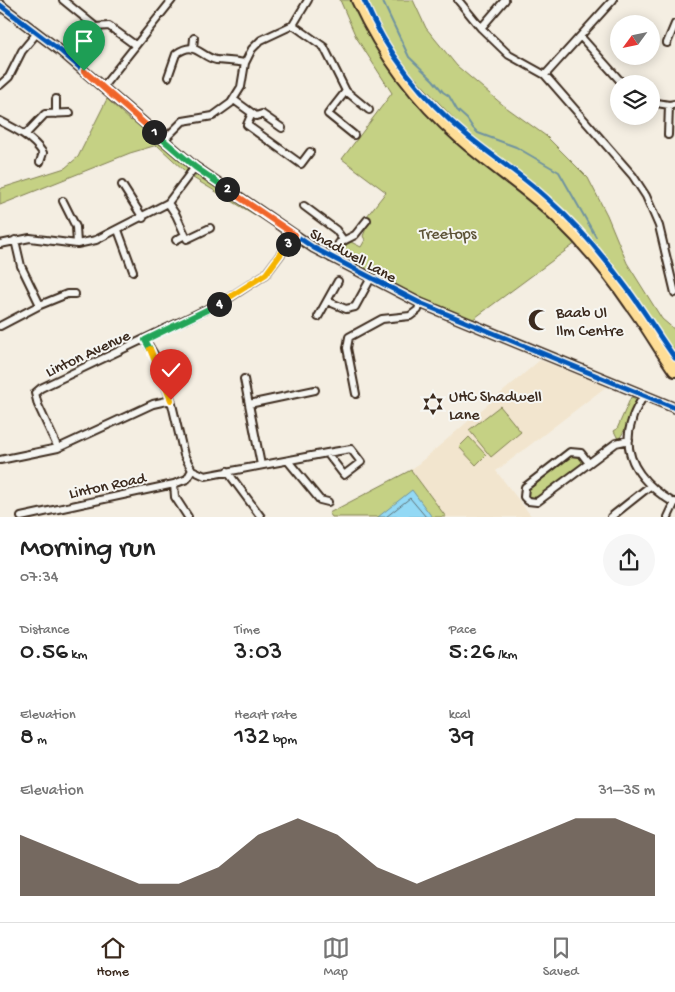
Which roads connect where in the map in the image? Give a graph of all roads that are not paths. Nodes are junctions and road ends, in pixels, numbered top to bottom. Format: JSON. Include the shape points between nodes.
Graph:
{"nodes":[{"id":1,"x":63,"y":0,"type":"edge"},
{"id":2,"x":172,"y":0,"type":"edge"},
{"id":3,"x":308,"y":0,"type":"edge"},
{"id":4,"x":358,"y":0,"type":"edge"},
{"id":5,"x":458,"y":0,"type":"edge"},
{"id":6,"x":505,"y":0,"type":"edge"},
{"id":7,"x":613,"y":0,"type":"edge"},
{"id":8,"x":0,"y":6,"type":"edge"},
{"id":9,"x":675,"y":24,"type":"edge"},
{"id":10,"x":293,"y":25,"type":"junction"},
{"id":11,"x":96,"y":27,"type":"junction"},
{"id":12,"x":481,"y":28,"type":"junction"},
{"id":13,"x":37,"y":33,"type":"junction"},
{"id":14,"x":582,"y":37,"type":"junction"},
{"id":15,"x":194,"y":38,"type":"dead end"},
{"id":16,"x":667,"y":43,"type":"dead end"},
{"id":17,"x":80,"y":46,"type":"dead end"},
{"id":18,"x":135,"y":46,"type":"junction"},
{"id":19,"x":193,"y":48,"type":"junction"},
{"id":20,"x":245,"y":63,"type":"junction"},
{"id":21,"x":545,"y":75,"type":"junction"},
{"id":22,"x":615,"y":75,"type":"edge"},
{"id":23,"x":168,"y":76,"type":"dead end"},
{"id":24,"x":0,"y":84,"type":"edge"},
{"id":25,"x":102,"y":88,"type":"junction"},
{"id":26,"x":346,"y":91,"type":"junction"},
{"id":27,"x":56,"y":99,"type":"dead end"},
{"id":28,"x":234,"y":100,"type":"junction"},
{"id":29,"x":672,"y":104,"type":"edge"},
{"id":30,"x":369,"y":110,"type":"dead end"},
{"id":31,"x":70,"y":113,"type":"dead end"},
{"id":32,"x":252,"y":113,"type":"junction"},
{"id":33,"x":56,"y":114,"type":"junction"},
{"id":34,"x":0,"y":121,"type":"edge"},
{"id":35,"x":282,"y":128,"type":"dead end"},
{"id":36,"x":25,"y":135,"type":"junction"},
{"id":37,"x":354,"y":135,"type":"dead end"},
{"id":38,"x":668,"y":135,"type":"dead end"},
{"id":39,"x":163,"y":141,"type":"junction"},
{"id":40,"x":310,"y":152,"type":"dead end"},
{"id":41,"x":40,"y":162,"type":"dead end"},
{"id":42,"x":195,"y":167,"type":"junction"},
{"id":43,"x":122,"y":185,"type":"dead end"},
{"id":44,"x":63,"y":201,"type":"dead end"},
{"id":45,"x":168,"y":203,"type":"junction"},
{"id":46,"x":304,"y":206,"type":"dead end"},
{"id":47,"x":143,"y":218,"type":"junction"},
{"id":48,"x":367,"y":220,"type":"dead end"},
{"id":49,"x":210,"y":228,"type":"dead end"},
{"id":50,"x":118,"y":230,"type":"junction"},
{"id":51,"x":295,"y":235,"type":"junction"},
{"id":52,"x":16,"y":240,"type":"junction"},
{"id":53,"x":176,"y":240,"type":"dead end"},
{"id":54,"x":187,"y":240,"type":"junction"},
{"id":55,"x":344,"y":240,"type":"junction"},
{"id":56,"x":0,"y":244,"type":"edge"},
{"id":57,"x":77,"y":244,"type":"junction"},
{"id":58,"x":331,"y":258,"type":"junction"},
{"id":59,"x":133,"y":271,"type":"dead end"},
{"id":60,"x":371,"y":278,"type":"junction"},
{"id":61,"x":338,"y":281,"type":"dead end"},
{"id":62,"x":75,"y":294,"type":"dead end"},
{"id":63,"x":675,"y":294,"type":"edge"},
{"id":64,"x":327,"y":301,"type":"junction"},
{"id":65,"x":420,"y":303,"type":"junction"},
{"id":66,"x":40,"y":305,"type":"junction"},
{"id":67,"x":318,"y":316,"type":"dead end"},
{"id":68,"x":0,"y":326,"type":"edge"},
{"id":69,"x":145,"y":340,"type":"junction"},
{"id":70,"x":675,"y":370,"type":"edge"},
{"id":71,"x":244,"y":379,"type":"dead end"},
{"id":72,"x":315,"y":390,"type":"dead end"},
{"id":73,"x":356,"y":394,"type":"dead end"},
{"id":74,"x":644,"y":395,"type":"junction"},
{"id":75,"x":171,"y":400,"type":"junction"},
{"id":76,"x":250,"y":404,"type":"junction"},
{"id":77,"x":672,"y":404,"type":"edge"},
{"id":78,"x":629,"y":440,"type":"junction"},
{"id":79,"x":58,"y":448,"type":"junction"},
{"id":80,"x":327,"y":453,"type":"junction"},
{"id":81,"x":0,"y":460,"type":"edge"},
{"id":82,"x":288,"y":461,"type":"junction"},
{"id":83,"x":588,"y":462,"type":"junction"},
{"id":84,"x":261,"y":465,"type":"junction"},
{"id":85,"x":192,"y":470,"type":"junction"},
{"id":86,"x":227,"y":471,"type":"junction"},
{"id":87,"x":174,"y":484,"type":"junction"},
{"id":88,"x":650,"y":486,"type":"junction"},
{"id":89,"x":328,"y":502,"type":"dead end"},
{"id":90,"x":675,"y":502,"type":"edge"},
{"id":91,"x":21,"y":517,"type":"edge"},
{"id":92,"x":188,"y":517,"type":"edge"},
{"id":93,"x":262,"y":517,"type":"edge"},
{"id":94,"x":611,"y":517,"type":"edge"},
{"id":95,"x":668,"y":517,"type":"edge"}],
"edges":[{"from":1,"to":11,"type":"street"},
{"from":2,"to":18,"type":"street"},
{"from":3,"to":10,"type":"street"},
{"from":4,"to":70,"type":"highway","via":[[388,58],[417,95],[457,135],[530,192],[575,234],[631,303]]},
{"from":5,"to":12,"type":"street"},
{"from":6,"to":12,"type":"street"},
{"from":7,"to":14,"type":"street"},
{"from":8,"to":13,"type":"street","name":"Shadwell Lane"},
{"from":9,"to":16,"type":"street"},
{"from":10,"to":20,"type":"street","via":[[260,40]]},
{"from":10,"to":26,"type":"street","via":[[324,47]]},
{"from":11,"to":17,"type":"street"},
{"from":11,"to":18,"type":"street","via":[[109,26]]},
{"from":12,"to":21,"type":"street","via":[[509,54]]},
{"from":13,"to":24,"type":"street","via":[[22,51],[9,77]]},
{"from":13,"to":25,"type":"street","name":"Shadwell Lane"},
{"from":14,"to":21,"type":"street"},
{"from":14,"to":22,"type":"street"},
{"from":15,"to":19,"type":"street"},
{"from":18,"to":25,"type":"street"},
{"from":19,"to":20,"type":"street","via":[[213,59]]},
{"from":19,"to":23,"type":"street","via":[[176,54]]},
{"from":20,"to":28,"type":"street","via":[[241,88]]},
{"from":21,"to":63,"type":"street","via":[[633,176],[646,196],[659,226]]},
{"from":25,"to":39,"type":"street","name":"Shadwell Lane"},
{"from":26,"to":30,"type":"street"},
{"from":26,"to":37,"type":"street","via":[[328,114]]},
{"from":27,"to":33,"type":"street"},
{"from":28,"to":32,"type":"street"},
{"from":28,"to":39,"type":"street","via":[[218,114],[183,121]]},
{"from":29,"to":38,"type":"street"},
{"from":31,"to":33,"type":"street"},
{"from":32,"to":35,"type":"street","via":[[256,116],[262,114]]},
{"from":32,"to":40,"type":"street","via":[[247,124],[301,164]]},
{"from":33,"to":36,"type":"street","via":[[46,114]]},
{"from":34,"to":36,"type":"street"},
{"from":36,"to":41,"type":"street","via":[[43,153]]},
{"from":39,"to":42,"type":"street","name":"Shadwell Lane"},
{"from":42,"to":45,"type":"street"},
{"from":42,"to":51,"type":"street","name":"Shadwell Lane"},
{"from":43,"to":47,"type":"street"},
{"from":44,"to":57,"type":"street","via":[[76,227]]},
{"from":45,"to":47,"type":"street"},
{"from":45,"to":54,"type":"street"},
{"from":46,"to":55,"type":"street"},
{"from":47,"to":50,"type":"street"},
{"from":48,"to":55,"type":"street","via":[[355,235]]},
{"from":49,"to":54,"type":"street"},
{"from":50,"to":57,"type":"street"},
{"from":50,"to":59,"type":"street"},
{"from":51,"to":58,"type":"street","name":"Shadwell Lane"},
{"from":51,"to":69,"type":"street","name":"Linton Avenue","via":[[266,274],[226,300]]},
{"from":52,"to":56,"type":"street"},
{"from":52,"to":57,"type":"street","via":[[30,238]]},
{"from":52,"to":66,"type":"street","via":[[20,266]]},
{"from":53,"to":54,"type":"street"},
{"from":55,"to":58,"type":"street"},
{"from":58,"to":60,"type":"street","name":"Shadwell Lane"},
{"from":60,"to":64,"type":"street","via":[[355,307],[346,309]]},
{"from":60,"to":65,"type":"street","name":"Shadwell Lane"},
{"from":61,"to":64,"type":"street"},
{"from":62,"to":66,"type":"street"},
{"from":64,"to":67,"type":"street"},
{"from":65,"to":73,"type":"street","via":[[418,310],[410,316],[382,319],[349,337],[347,348]]},
{"from":65,"to":74,"type":"street","name":"Shadwell Lane"},
{"from":66,"to":68,"type":"street"},
{"from":69,"to":75,"type":"street","via":[[155,356]]},
{"from":69,"to":79,"type":"street","name":"Linton Avenue","via":[[35,393]]},
{"from":71,"to":76,"type":"street"},
{"from":72,"to":76,"type":"street"},
{"from":74,"to":77,"type":"street","name":"Shadwell Lane"},
{"from":74,"to":78,"type":"street","via":[[632,419]]},
{"from":75,"to":79,"type":"street","via":[[153,404]]},
{"from":75,"to":85,"type":"street","via":[[184,455]]},
{"from":76,"to":84,"type":"street"},
{"from":78,"to":83,"type":"street","via":[[616,443]]},
{"from":78,"to":88,"type":"street","via":[[633,461]]},
{"from":79,"to":81,"type":"street"},
{"from":80,"to":80,"type":"street","via":[[344,475],[361,462],[351,449]]},
{"from":80,"to":82,"type":"street"},
{"from":82,"to":84,"type":"street"},
{"from":82,"to":89,"type":"street","via":[[320,500]]},
{"from":83,"to":83,"type":"street","via":[[537,502],[531,503],[524,496],[525,487],[570,452],[581,453]]},
{"from":84,"to":86,"type":"street"},
{"from":85,"to":86,"type":"street","via":[[205,476]]},
{"from":85,"to":87,"type":"street","name":"Linton Road","via":[[187,479]]},
{"from":86,"to":93,"type":"street"},
{"from":87,"to":91,"type":"street","name":"Linton Road"},
{"from":87,"to":92,"type":"street","via":[[175,497]]},
{"from":88,"to":90,"type":"street"},
{"from":88,"to":94,"type":"street"},
{"from":90,"to":95,"type":"street"}]}
